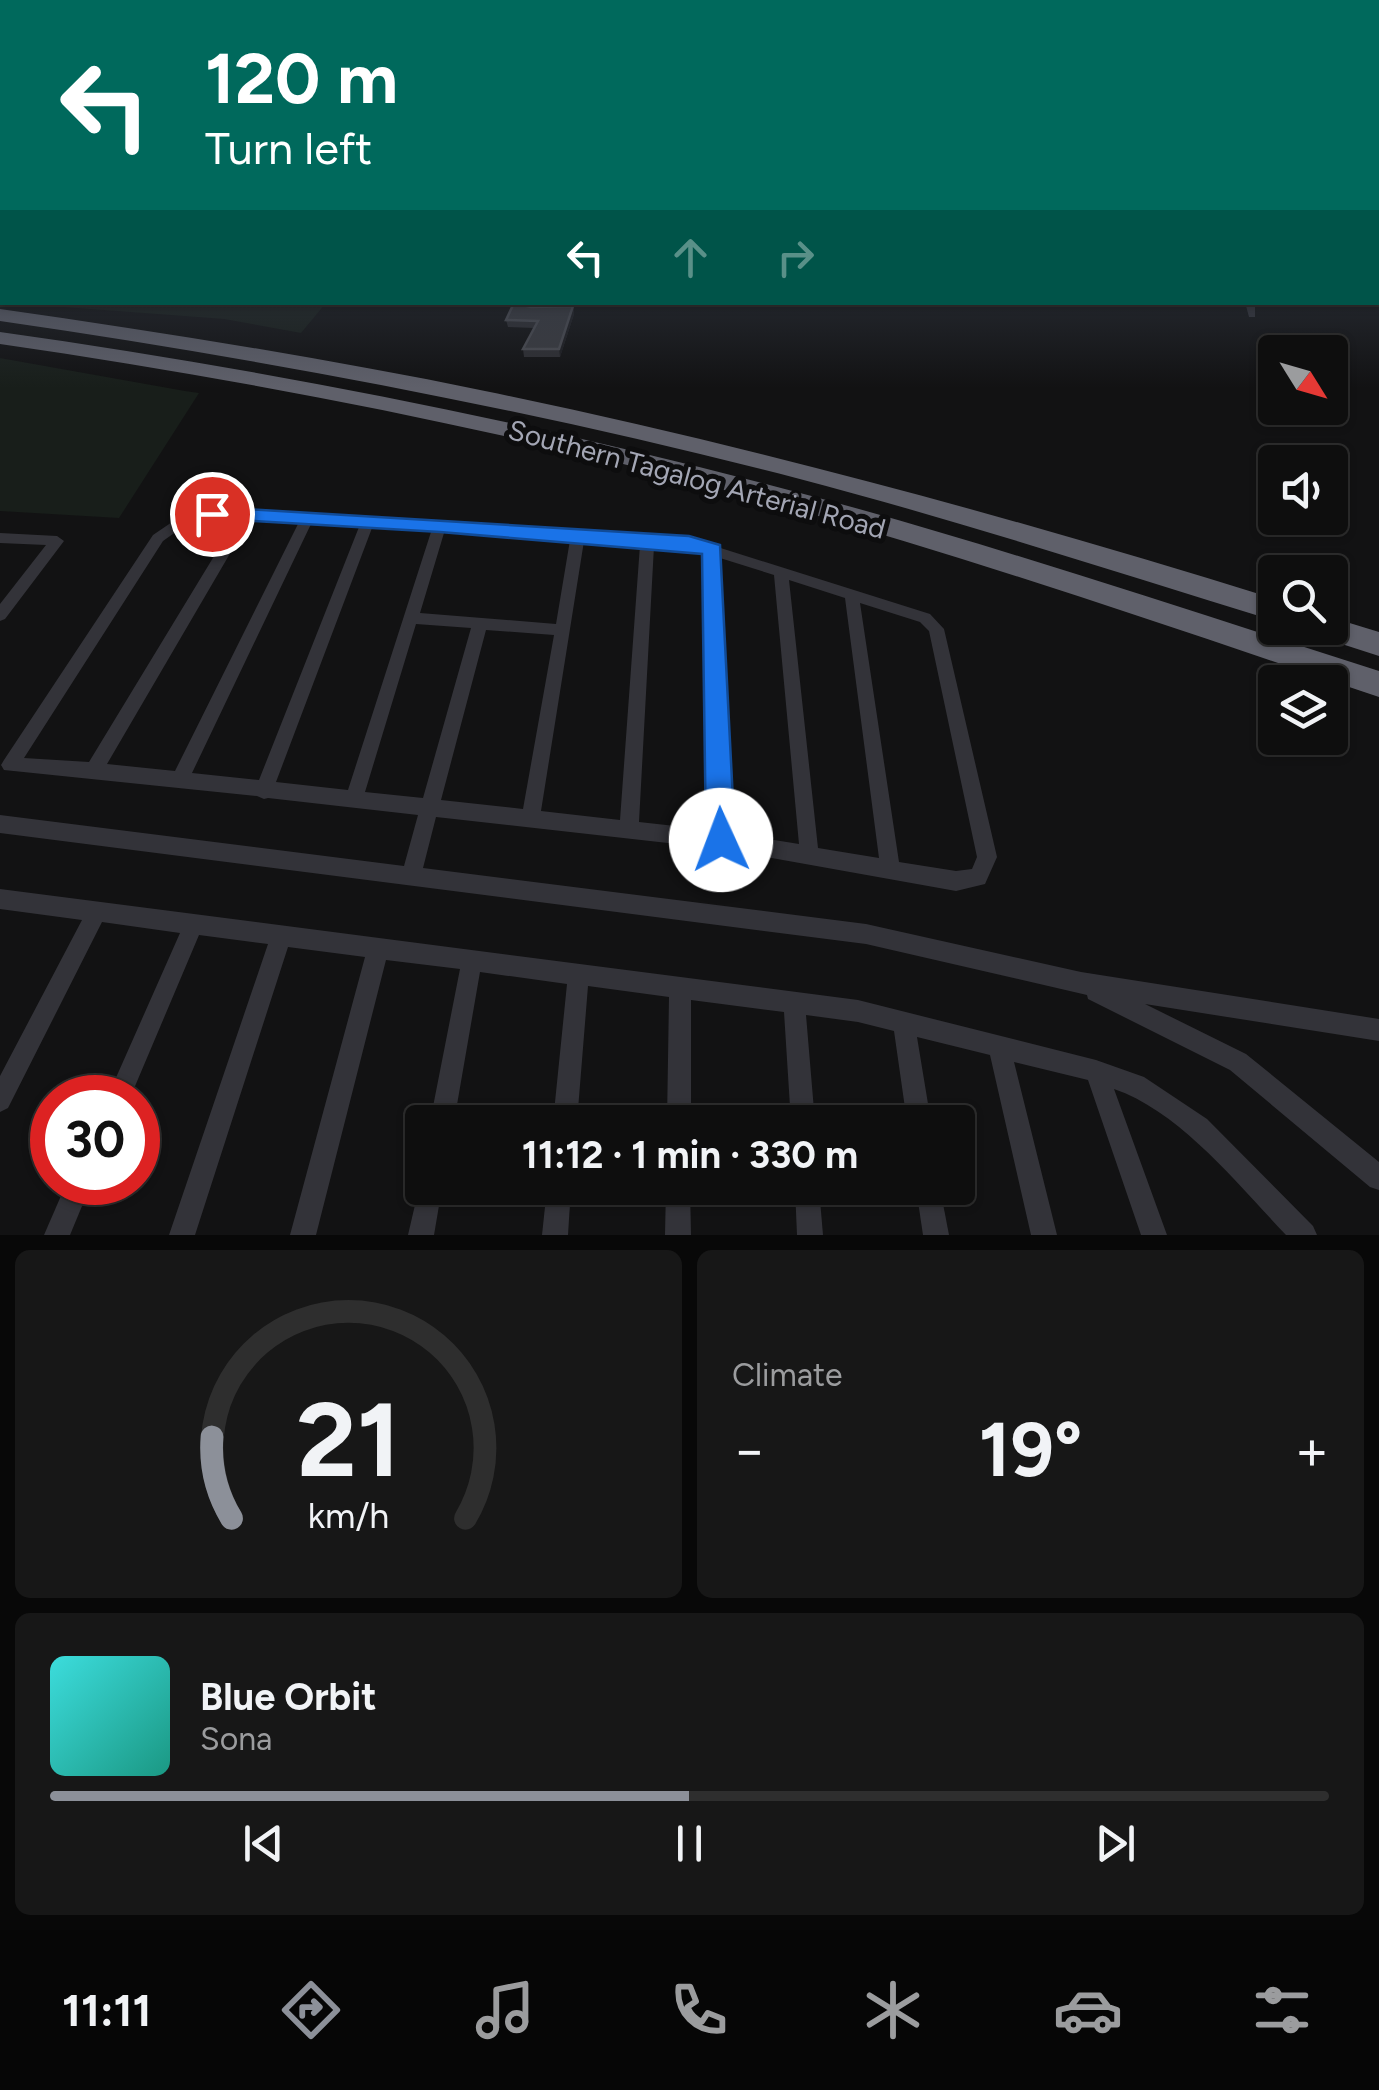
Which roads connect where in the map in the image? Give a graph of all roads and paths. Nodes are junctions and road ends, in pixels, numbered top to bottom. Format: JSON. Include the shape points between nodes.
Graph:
{"nodes":[{"id":1,"x":1250,"y":305,"type":"edge"},
{"id":2,"x":0,"y":315,"type":"edge"},
{"id":3,"x":1252,"y":315,"type":"dead end"},
{"id":4,"x":0,"y":338,"type":"edge"},
{"id":5,"x":246,"y":514,"type":"junction"},
{"id":6,"x":308,"y":517,"type":"junction"},
{"id":7,"x":368,"y":521,"type":"junction"},
{"id":8,"x":440,"y":525,"type":"junction"},
{"id":9,"x":578,"y":536,"type":"junction"},
{"id":10,"x":0,"y":538,"type":"edge"},
{"id":11,"x":647,"y":541,"type":"junction"},
{"id":12,"x":713,"y":550,"type":"junction"},
{"id":13,"x":781,"y":572,"type":"junction"},
{"id":14,"x":0,"y":591,"type":"edge"},
{"id":15,"x":18,"y":592,"type":"junction"},
{"id":16,"x":852,"y":595,"type":"junction"},
{"id":17,"x":1258,"y":605,"type":"edge"},
{"id":18,"x":0,"y":615,"type":"edge"},
{"id":19,"x":411,"y":618,"type":"junction"},
{"id":20,"x":480,"y":624,"type":"junction"},
{"id":21,"x":562,"y":630,"type":"junction"},
{"id":22,"x":1348,"y":634,"type":"edge"},
{"id":23,"x":1379,"y":644,"type":"edge"},
{"id":24,"x":1379,"y":684,"type":"edge"},
{"id":25,"x":94,"y":770,"type":"junction"},
{"id":26,"x":5,"y":771,"type":"edge"},
{"id":27,"x":180,"y":780,"type":"junction"},
{"id":28,"x":264,"y":792,"type":"junction"},
{"id":29,"x":354,"y":798,"type":"junction"},
{"id":30,"x":430,"y":809,"type":"junction"},
{"id":31,"x":531,"y":820,"type":"junction"},
{"id":32,"x":0,"y":824,"type":"edge"},
{"id":33,"x":629,"y":830,"type":"junction"},
{"id":34,"x":721,"y":840,"type":"junction"},
{"id":35,"x":810,"y":853,"type":"junction"},
{"id":36,"x":890,"y":867,"type":"junction"},
{"id":37,"x":410,"y":875,"type":"junction"},
{"id":38,"x":0,"y":898,"type":"edge"},
{"id":39,"x":97,"y":912,"type":"junction"},
{"id":40,"x":194,"y":924,"type":"junction"},
{"id":41,"x":281,"y":936,"type":"junction"},
{"id":42,"x":378,"y":949,"type":"junction"},
{"id":43,"x":472,"y":960,"type":"junction"},
{"id":44,"x":578,"y":974,"type":"junction"},
{"id":45,"x":1081,"y":983,"type":"junction"},
{"id":46,"x":680,"y":988,"type":"junction"},
{"id":47,"x":794,"y":1003,"type":"junction"},
{"id":48,"x":904,"y":1022,"type":"junction"},
{"id":49,"x":1379,"y":1030,"type":"edge"},
{"id":50,"x":999,"y":1046,"type":"junction"},
{"id":51,"x":1096,"y":1071,"type":"junction"},
{"id":52,"x":128,"y":1075,"type":"edge"},
{"id":53,"x":0,"y":1100,"type":"edge"},
{"id":54,"x":445,"y":1105,"type":"edge"},
{"id":55,"x":566,"y":1105,"type":"edge"},
{"id":56,"x":679,"y":1105,"type":"edge"},
{"id":57,"x":801,"y":1105,"type":"edge"},
{"id":58,"x":916,"y":1105,"type":"edge"},
{"id":59,"x":1379,"y":1178,"type":"edge"},
{"id":60,"x":70,"y":1205,"type":"edge"},
{"id":61,"x":427,"y":1205,"type":"edge"},
{"id":62,"x":558,"y":1205,"type":"edge"},
{"id":63,"x":678,"y":1205,"type":"edge"},
{"id":64,"x":808,"y":1205,"type":"edge"},
{"id":65,"x":931,"y":1205,"type":"edge"},
{"id":66,"x":56,"y":1235,"type":"edge"},
{"id":67,"x":182,"y":1235,"type":"edge"},
{"id":68,"x":303,"y":1235,"type":"edge"},
{"id":69,"x":421,"y":1235,"type":"edge"},
{"id":70,"x":555,"y":1235,"type":"edge"},
{"id":71,"x":678,"y":1235,"type":"edge"},
{"id":72,"x":810,"y":1235,"type":"edge"},
{"id":73,"x":936,"y":1235,"type":"edge"},
{"id":74,"x":1044,"y":1235,"type":"edge"},
{"id":75,"x":1154,"y":1235,"type":"edge"},
{"id":76,"x":1304,"y":1235,"type":"edge"}],
"edges":[{"from":1,"to":3,"type":"street"},
{"from":2,"to":17,"type":"highway","name":"Southern Tagalog Arterial Road","via":[[310,362],[599,420],[985,522]]},
{"from":4,"to":24,"type":"highway","name":"Southern Tagalog Arterial Road","via":[[190,366],[574,444],[783,497]]},
{"from":5,"to":6,"type":"street"},
{"from":5,"to":25,"type":"street"},
{"from":5,"to":26,"type":"street","via":[[188,518],[158,538]]},
{"from":6,"to":7,"type":"street"},
{"from":6,"to":27,"type":"street"},
{"from":7,"to":8,"type":"street"},
{"from":7,"to":28,"type":"street"},
{"from":8,"to":9,"type":"street"},
{"from":8,"to":19,"type":"street"},
{"from":9,"to":11,"type":"street"},
{"from":9,"to":21,"type":"street"},
{"from":10,"to":15,"type":"street","via":[[57,542]]},
{"from":11,"to":12,"type":"street"},
{"from":11,"to":33,"type":"street"},
{"from":12,"to":13,"type":"street"},
{"from":12,"to":34,"type":"street"},
{"from":13,"to":16,"type":"street"},
{"from":13,"to":35,"type":"street"},
{"from":14,"to":15,"type":"street"},
{"from":15,"to":18,"type":"street"},
{"from":16,"to":36,"type":"street"},
{"from":16,"to":36,"type":"street","via":[[916,614],[936,629],[987,857],[970,881]]},
{"from":19,"to":20,"type":"street"},
{"from":19,"to":29,"type":"street"},
{"from":20,"to":21,"type":"street"},
{"from":20,"to":30,"type":"street"},
{"from":21,"to":31,"type":"street"},
{"from":22,"to":23,"type":"highway"},
{"from":25,"to":26,"type":"street"},
{"from":25,"to":27,"type":"street"},
{"from":27,"to":28,"type":"street"},
{"from":28,"to":29,"type":"street"},
{"from":29,"to":30,"type":"street"},
{"from":30,"to":31,"type":"street"},
{"from":30,"to":37,"type":"street"},
{"from":31,"to":33,"type":"street"},
{"from":32,"to":37,"type":"street"},
{"from":33,"to":34,"type":"street"},
{"from":34,"to":35,"type":"street"},
{"from":35,"to":36,"type":"street"},
{"from":37,"to":45,"type":"street","via":[[866,934]]},
{"from":38,"to":39,"type":"street"},
{"from":39,"to":40,"type":"street"},
{"from":39,"to":53,"type":"street"},
{"from":40,"to":41,"type":"street"},
{"from":40,"to":52,"type":"street"},
{"from":41,"to":42,"type":"street"},
{"from":41,"to":67,"type":"street"},
{"from":42,"to":43,"type":"street"},
{"from":42,"to":68,"type":"street"},
{"from":43,"to":44,"type":"street"},
{"from":43,"to":54,"type":"street"},
{"from":44,"to":46,"type":"street"},
{"from":44,"to":55,"type":"street"},
{"from":45,"to":49,"type":"street"},
{"from":45,"to":59,"type":"street","via":[[1238,1062]]},
{"from":46,"to":47,"type":"street"},
{"from":46,"to":56,"type":"street"},
{"from":47,"to":48,"type":"street"},
{"from":47,"to":57,"type":"street"},
{"from":48,"to":50,"type":"street"},
{"from":48,"to":58,"type":"street"},
{"from":50,"to":51,"type":"street"},
{"from":50,"to":74,"type":"street"},
{"from":51,"to":75,"type":"street"},
{"from":51,"to":76,"type":"street","via":[[1136,1085],[1199,1126]]},
{"from":60,"to":66,"type":"street"},
{"from":61,"to":69,"type":"street"},
{"from":62,"to":70,"type":"street"},
{"from":63,"to":71,"type":"street"},
{"from":64,"to":72,"type":"street"},
{"from":65,"to":73,"type":"street"}]}
